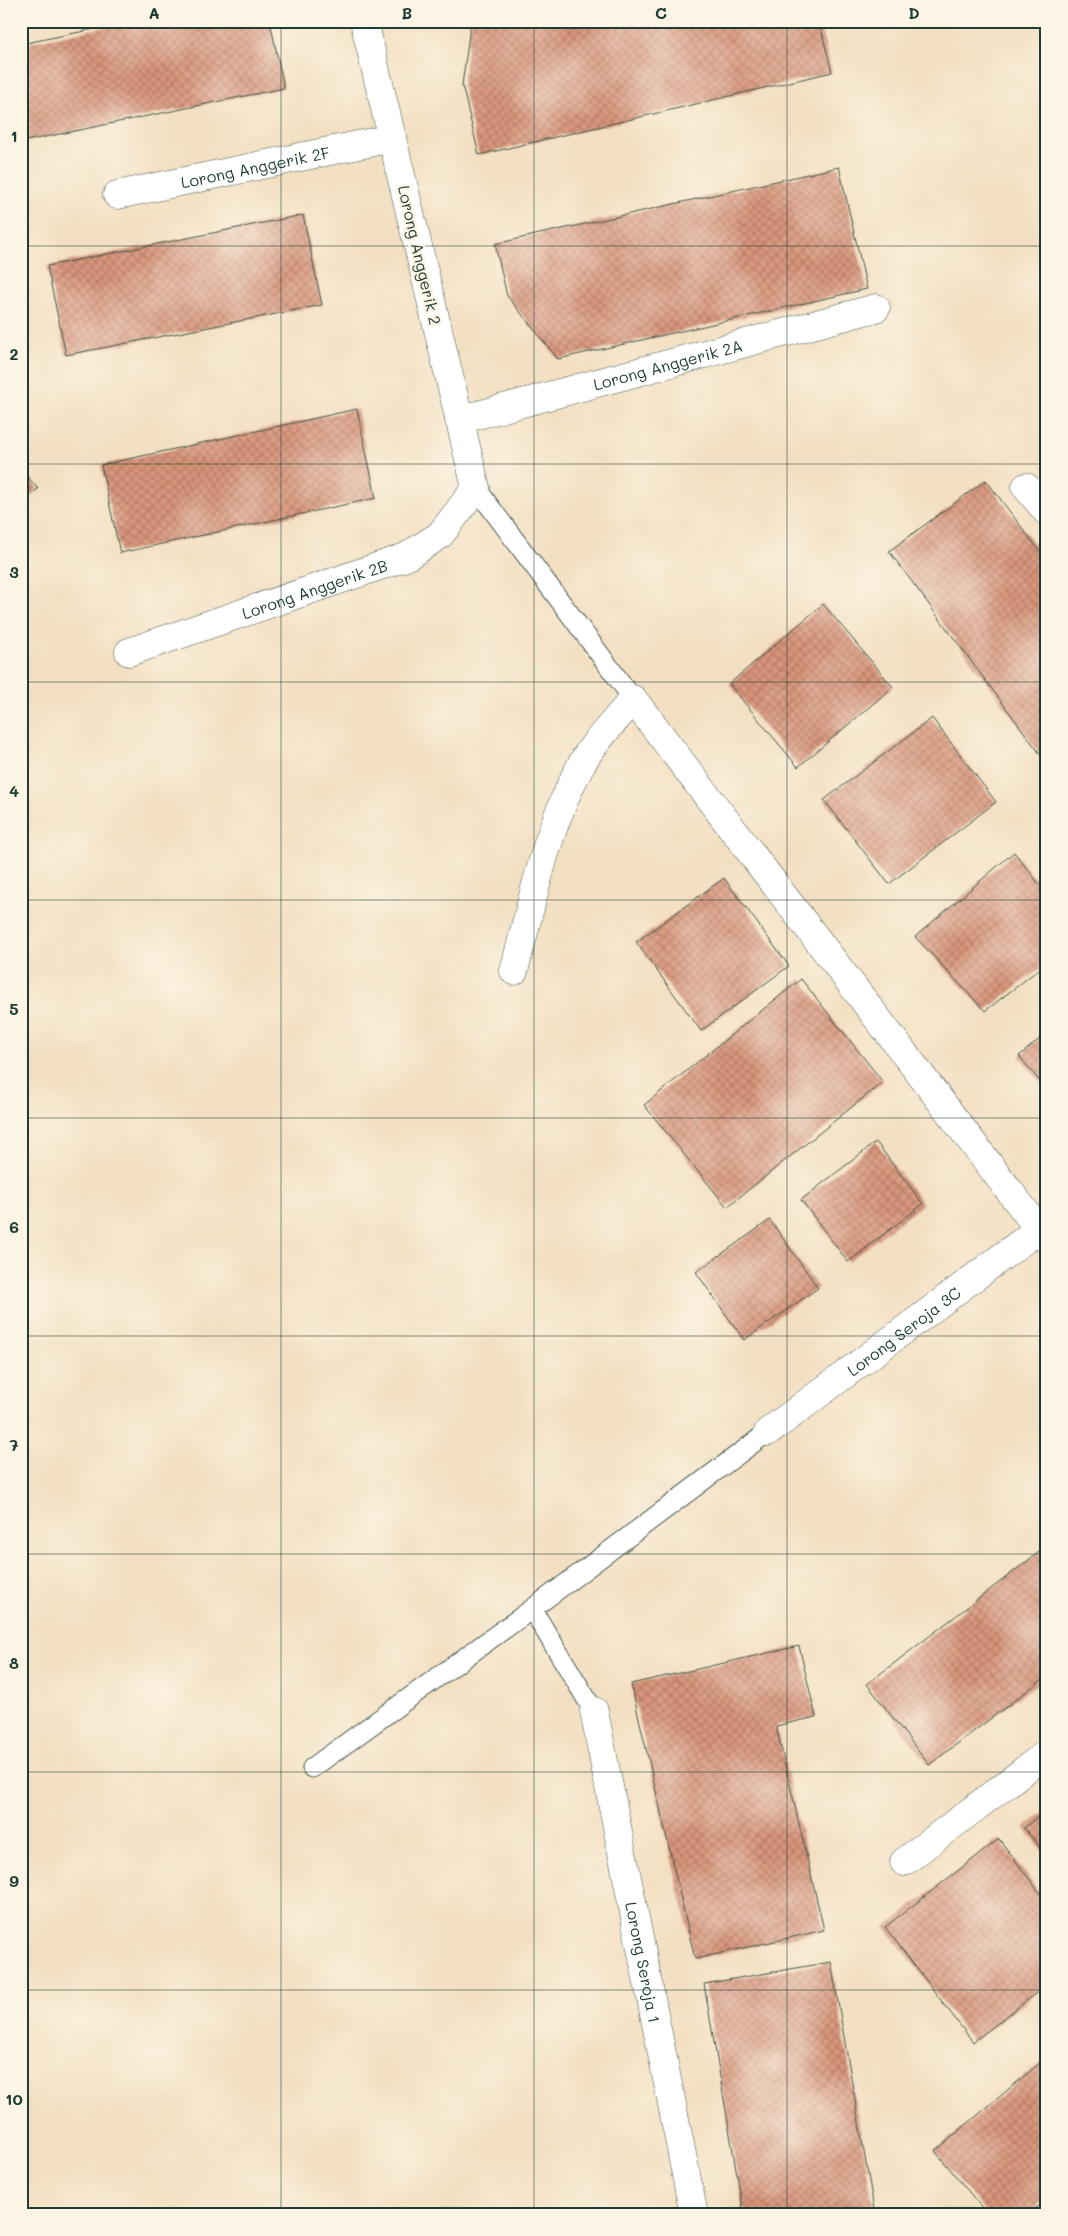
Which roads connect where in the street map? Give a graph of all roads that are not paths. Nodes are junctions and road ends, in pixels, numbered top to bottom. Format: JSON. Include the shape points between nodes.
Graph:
{"nodes":[{"id":1,"x":364,"y":21,"type":"edge"},
{"id":2,"x":392,"y":138,"type":"junction"},
{"id":3,"x":117,"y":195,"type":"dead end"},
{"id":4,"x":876,"y":308,"type":"dead end"},
{"id":5,"x":459,"y":420,"type":"junction"},
{"id":6,"x":1026,"y":486,"type":"dead end"},
{"id":7,"x":476,"y":488,"type":"junction"},
{"id":8,"x":1047,"y":512,"type":"edge"},
{"id":9,"x":129,"y":652,"type":"dead end"},
{"id":10,"x":634,"y":699,"type":"junction"},
{"id":11,"x":514,"y":971,"type":"dead end"},
{"id":12,"x":1043,"y":1235,"type":"edge"},
{"id":13,"x":768,"y":1432,"type":"joint"},
{"id":14,"x":532,"y":1609,"type":"junction"},
{"id":15,"x":594,"y":1711,"type":"joint"},
{"id":16,"x":1047,"y":1753,"type":"edge"},
{"id":17,"x":312,"y":1768,"type":"dead end"},
{"id":18,"x":904,"y":1862,"type":"dead end"},
{"id":19,"x":694,"y":2215,"type":"edge"}],
"edges":[{"from":1,"to":2,"type":"street","name":"Lorong Anggerik 2"},
{"from":2,"to":3,"type":"street","name":"Lorong Anggerik 2F"},
{"from":2,"to":5,"type":"street","name":"Lorong Anggerik 2"},
{"from":4,"to":5,"type":"street","name":"Lorong Anggerik 2A"},
{"from":5,"to":7,"type":"street","name":"Lorong Anggerik 2"},
{"from":6,"to":8,"type":"street"},
{"from":7,"to":9,"type":"street","name":"Lorong Anggerik 2B","via":[[440,535],[406,556]]},
{"from":7,"to":10,"type":"lane"},
{"from":10,"to":11,"type":"street","via":[[587,756],[568,789],[554,826]]},
{"from":10,"to":12,"type":"street"},
{"from":12,"to":13,"type":"street","name":"Lorong Seroja 3C"},
{"from":13,"to":14,"type":"lane"},
{"from":14,"to":15,"type":"lane"},
{"from":14,"to":17,"type":"lane"},
{"from":15,"to":19,"type":"street","name":"Lorong Seroja 1"},
{"from":16,"to":18,"type":"street"}]}
